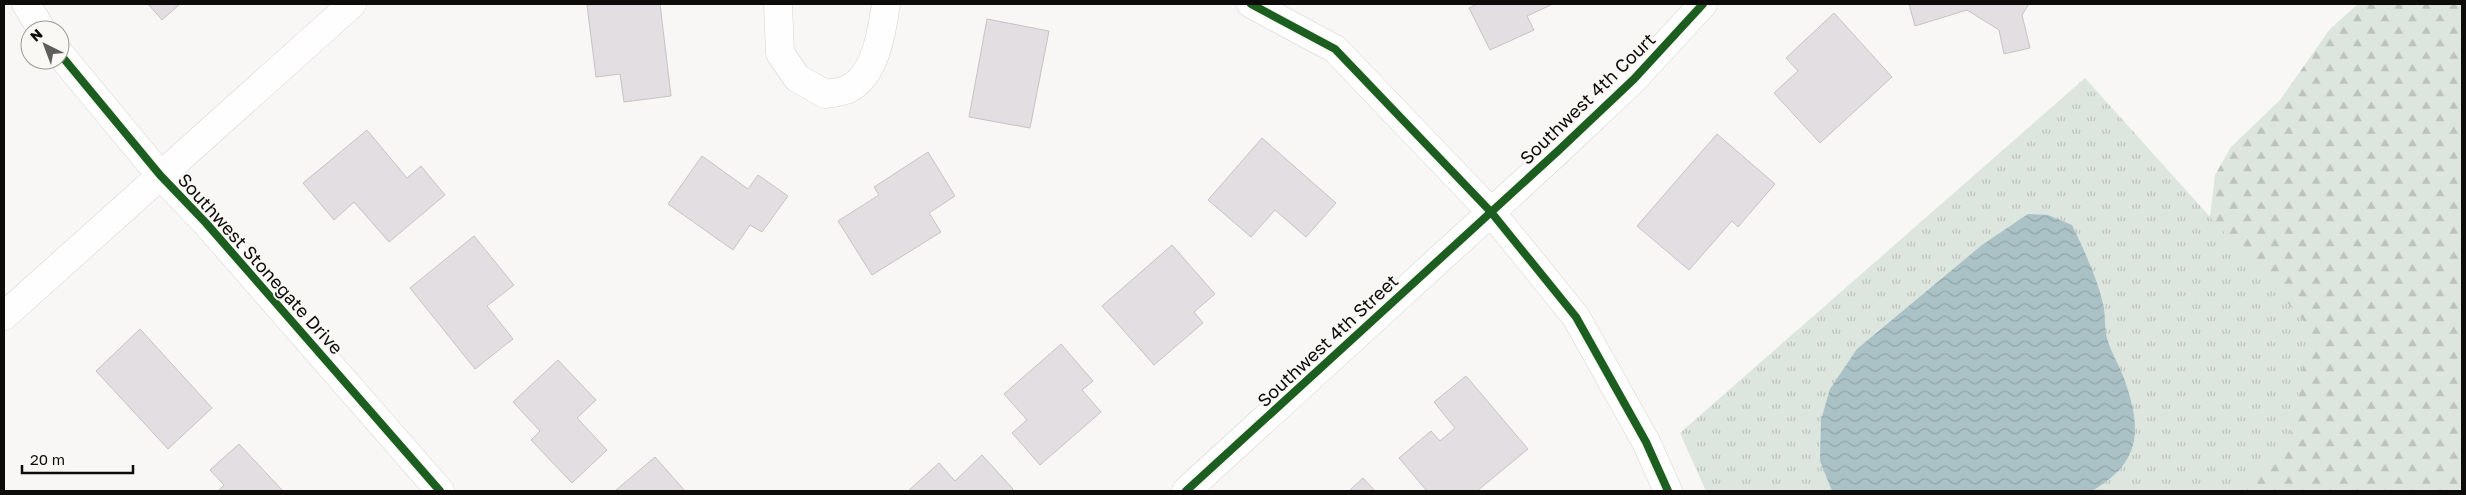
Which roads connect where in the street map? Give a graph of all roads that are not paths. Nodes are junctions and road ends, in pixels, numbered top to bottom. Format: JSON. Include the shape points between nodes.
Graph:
{"nodes":[{"id":1,"x":26,"y":4,"type":"edge"},
{"id":2,"x":352,"y":4,"type":"edge"},
{"id":3,"x":778,"y":4,"type":"edge"},
{"id":4,"x":886,"y":4,"type":"edge"},
{"id":5,"x":1251,"y":4,"type":"edge"},
{"id":6,"x":1703,"y":4,"type":"edge"},
{"id":7,"x":36,"y":20,"type":"edge"},
{"id":8,"x":70,"y":66,"type":"edge"},
{"id":9,"x":160,"y":175,"type":"junction"},
{"id":10,"x":1491,"y":212,"type":"junction"},
{"id":11,"x":4,"y":316,"type":"edge"},
{"id":12,"x":440,"y":491,"type":"edge"},
{"id":13,"x":1186,"y":491,"type":"edge"},
{"id":14,"x":1668,"y":491,"type":"edge"}],
"edges":[{"from":1,"to":7,"type":"street"},
{"from":2,"to":9,"type":"street"},
{"from":3,"to":4,"type":"street","via":[[780,53],[797,78],[825,94],[848,89],[864,74],[881,41]]},
{"from":5,"to":10,"type":"street","via":[[1335,49]]},
{"from":6,"to":10,"type":"street","name":"Southwest 4th Court","via":[[1634,80]]},
{"from":8,"to":9,"type":"street","name":"Southwest Stonegate Drive"},
{"from":9,"to":11,"type":"street"},
{"from":9,"to":12,"type":"street","name":"Southwest Stonegate Drive"},
{"from":10,"to":13,"type":"street","name":"Southwest 4th Street"},
{"from":10,"to":14,"type":"street","via":[[1576,317],[1646,442]]}]}
